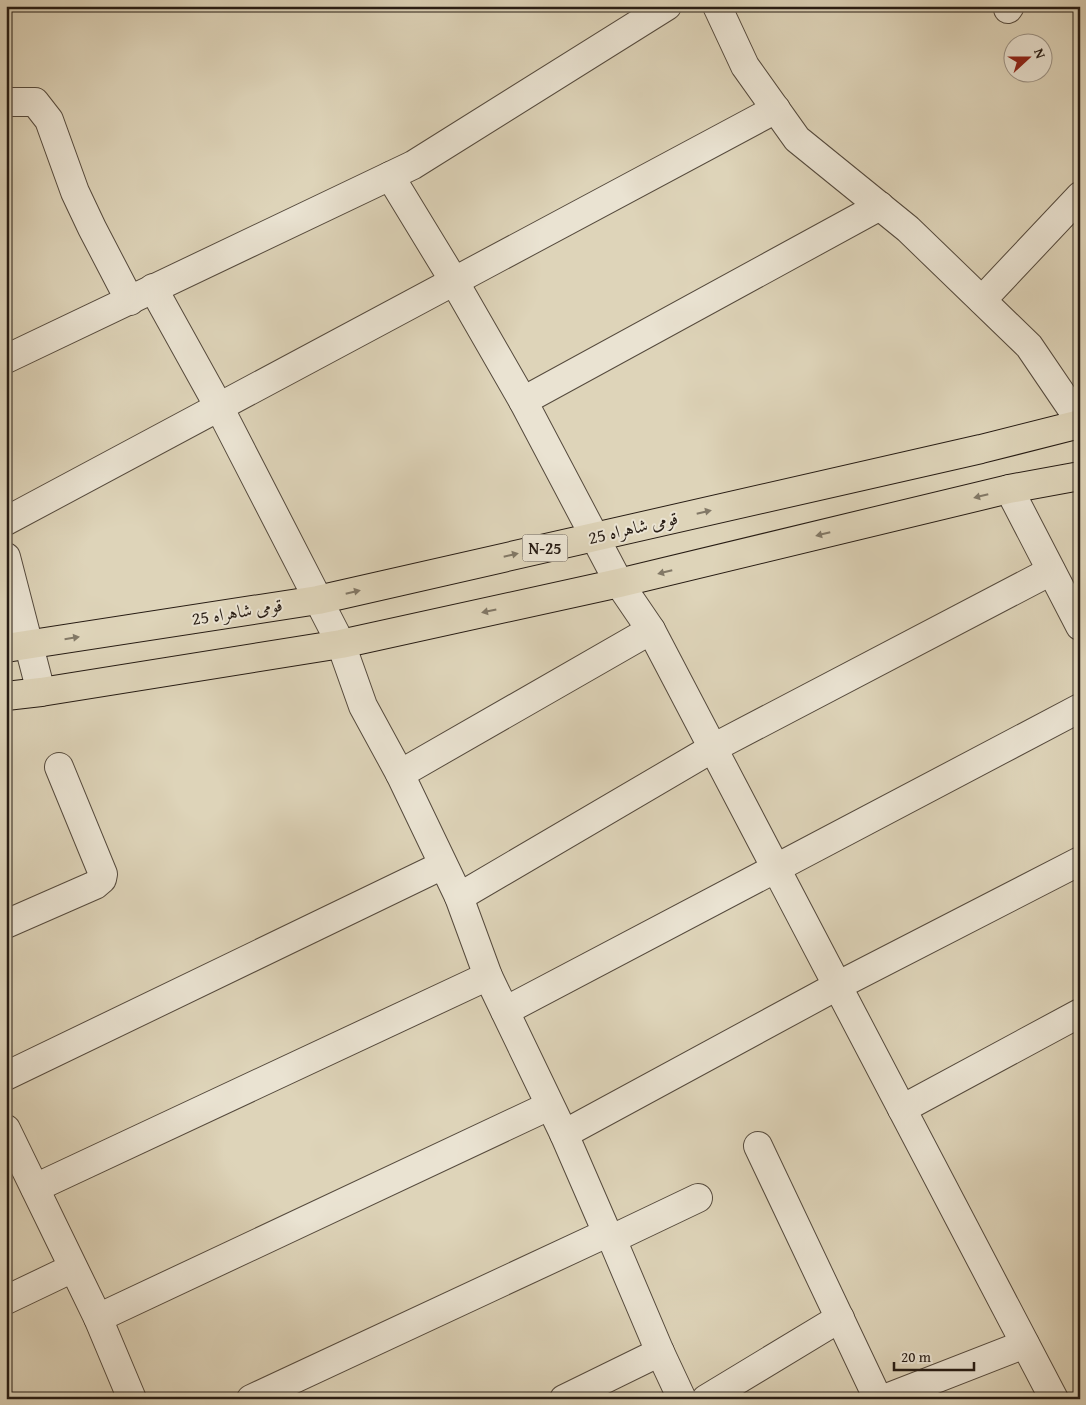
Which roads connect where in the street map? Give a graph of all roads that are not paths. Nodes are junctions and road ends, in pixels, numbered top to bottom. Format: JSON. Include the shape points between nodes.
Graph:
{"nodes":[{"id":1,"x":667,"y":6,"type":"edge"},
{"id":2,"x":716,"y":6,"type":"edge"},
{"id":3,"x":6,"y":102,"type":"edge"},
{"id":4,"x":776,"y":109,"type":"junction"},
{"id":5,"x":390,"y":176,"type":"junction"},
{"id":6,"x":1080,"y":196,"type":"edge"},
{"id":7,"x":880,"y":206,"type":"junction"},
{"id":8,"x":454,"y":281,"type":"junction"},
{"id":9,"x":141,"y":295,"type":"junction"},
{"id":10,"x":982,"y":300,"type":"junction"},
{"id":11,"x":6,"y":359,"type":"edge"},
{"id":12,"x":523,"y":401,"type":"junction"},
{"id":13,"x":220,"y":407,"type":"junction"},
{"id":14,"x":1080,"y":423,"type":"edge"},
{"id":15,"x":1080,"y":476,"type":"edge"},
{"id":16,"x":1009,"y":489,"type":"junction"},
{"id":17,"x":6,"y":521,"type":"edge"},
{"id":18,"x":594,"y":536,"type":"junction"},
{"id":19,"x":6,"y":557,"type":"edge"},
{"id":20,"x":1051,"y":571,"type":"junction"},
{"id":21,"x":619,"y":583,"type":"junction"},
{"id":22,"x":318,"y":600,"type":"junction"},
{"id":23,"x":1080,"y":626,"type":"edge"},
{"id":24,"x":651,"y":630,"type":"junction"},
{"id":25,"x":341,"y":644,"type":"junction"},
{"id":26,"x":18,"y":647,"type":"edge"},
{"id":27,"x":42,"y":692,"type":"junction"},
{"id":28,"x":6,"y":696,"type":"edge"},
{"id":29,"x":1080,"y":708,"type":"edge"},
{"id":30,"x":713,"y":748,"type":"junction"},
{"id":31,"x":59,"y":767,"type":"dead end"},
{"id":32,"x":400,"y":774,"type":"junction"},
{"id":33,"x":1080,"y":861,"type":"edge"},
{"id":34,"x":443,"y":865,"type":"junction"},
{"id":35,"x":775,"y":868,"type":"junction"},
{"id":36,"x":459,"y":897,"type":"junction"},
{"id":37,"x":6,"y":924,"type":"edge"},
{"id":38,"x":488,"y":976,"type":"junction"},
{"id":39,"x":837,"y":986,"type":"junction"},
{"id":40,"x":505,"y":1011,"type":"junction"},
{"id":41,"x":1080,"y":1013,"type":"edge"},
{"id":42,"x":6,"y":1076,"type":"edge"},
{"id":43,"x":549,"y":1106,"type":"junction"},
{"id":44,"x":902,"y":1109,"type":"junction"},
{"id":45,"x":6,"y":1129,"type":"edge"},
{"id":46,"x":564,"y":1134,"type":"junction"},
{"id":47,"x":758,"y":1146,"type":"dead end"},
{"id":48,"x":14,"y":1166,"type":"edge"},
{"id":49,"x":35,"y":1188,"type":"junction"},
{"id":50,"x":698,"y":1198,"type":"dead end"},
{"id":51,"x":610,"y":1236,"type":"junction"},
{"id":52,"x":73,"y":1268,"type":"junction"},
{"id":53,"x":6,"y":1300,"type":"edge"},
{"id":54,"x":98,"y":1318,"type":"junction"},
{"id":55,"x":840,"y":1318,"type":"junction"},
{"id":56,"x":1025,"y":1344,"type":"junction"},
{"id":57,"x":660,"y":1352,"type":"junction"},
{"id":58,"x":132,"y":1399,"type":"edge"},
{"id":59,"x":251,"y":1399,"type":"edge"},
{"id":60,"x":564,"y":1399,"type":"edge"},
{"id":61,"x":682,"y":1399,"type":"edge"},
{"id":62,"x":706,"y":1399,"type":"edge"},
{"id":63,"x":878,"y":1399,"type":"edge"},
{"id":64,"x":884,"y":1399,"type":"edge"},
{"id":65,"x":1054,"y":1399,"type":"edge"}],
"edges":[{"from":1,"to":5,"type":"street","via":[[413,165]]},
{"from":2,"to":4,"type":"street","via":[[745,66]]},
{"from":3,"to":9,"type":"street","via":[[35,102],[49,120],[92,228]]},
{"from":4,"to":7,"type":"street","via":[[797,138]]},
{"from":4,"to":8,"type":"street"},
{"from":5,"to":8,"type":"street"},
{"from":5,"to":9,"type":"street"},
{"from":6,"to":10,"type":"street"},
{"from":7,"to":10,"type":"street"},
{"from":7,"to":12,"type":"street"},
{"from":8,"to":12,"type":"street"},
{"from":8,"to":13,"type":"street"},
{"from":9,"to":11,"type":"street"},
{"from":9,"to":13,"type":"street"},
{"from":10,"to":14,"type":"street","via":[[1029,346]]},
{"from":12,"to":18,"type":"street"},
{"from":13,"to":17,"type":"street"},
{"from":13,"to":22,"type":"street"},
{"from":18,"to":14,"type":"highway","name":"قومی شاہراہ 25","number":"N-25","one_way":true,"via":[[981,449]]},
{"from":15,"to":16,"type":"highway"},
{"from":16,"to":20,"type":"street"},
{"from":16,"to":21,"type":"highway","one_way":true},
{"from":18,"to":21,"type":"street"},
{"from":22,"to":18,"type":"highway","name":"قومی شاہراہ 25","number":"N-25","one_way":true},
{"from":19,"to":26,"type":"street"},
{"from":20,"to":23,"type":"street"},
{"from":20,"to":30,"type":"street"},
{"from":21,"to":24,"type":"street"},
{"from":21,"to":25,"type":"highway","one_way":true},
{"from":22,"to":25,"type":"street"},
{"from":26,"to":22,"type":"highway","name":"قومی شاہراہ 25","number":"N-25","one_way":true},
{"from":24,"to":30,"type":"street"},
{"from":24,"to":32,"type":"street"},
{"from":25,"to":27,"type":"highway"},
{"from":25,"to":32,"type":"street","via":[[363,706]]},
{"from":26,"to":27,"type":"street"},
{"from":27,"to":28,"type":"highway"},
{"from":29,"to":35,"type":"street"},
{"from":30,"to":35,"type":"street"},
{"from":30,"to":36,"type":"street"},
{"from":31,"to":37,"type":"street","via":[[103,874],[102,879]]},
{"from":32,"to":34,"type":"street"},
{"from":33,"to":39,"type":"street"},
{"from":34,"to":36,"type":"street"},
{"from":34,"to":42,"type":"street"},
{"from":35,"to":39,"type":"street"},
{"from":35,"to":40,"type":"street"},
{"from":36,"to":38,"type":"street"},
{"from":38,"to":40,"type":"street"},
{"from":38,"to":49,"type":"street"},
{"from":39,"to":44,"type":"street"},
{"from":39,"to":46,"type":"street"},
{"from":40,"to":43,"type":"street"},
{"from":41,"to":44,"type":"street"},
{"from":43,"to":46,"type":"street"},
{"from":43,"to":54,"type":"street"},
{"from":44,"to":56,"type":"street"},
{"from":45,"to":48,"type":"street"},
{"from":46,"to":51,"type":"street"},
{"from":47,"to":55,"type":"street"},
{"from":48,"to":49,"type":"street"},
{"from":49,"to":52,"type":"street"},
{"from":50,"to":51,"type":"street"},
{"from":51,"to":57,"type":"street"},
{"from":51,"to":59,"type":"street"},
{"from":52,"to":53,"type":"street"},
{"from":52,"to":54,"type":"street"},
{"from":54,"to":58,"type":"street"},
{"from":55,"to":62,"type":"street"},
{"from":55,"to":63,"type":"street"},
{"from":56,"to":64,"type":"street"},
{"from":56,"to":65,"type":"street"},
{"from":57,"to":60,"type":"street"},
{"from":57,"to":61,"type":"street"}]}
